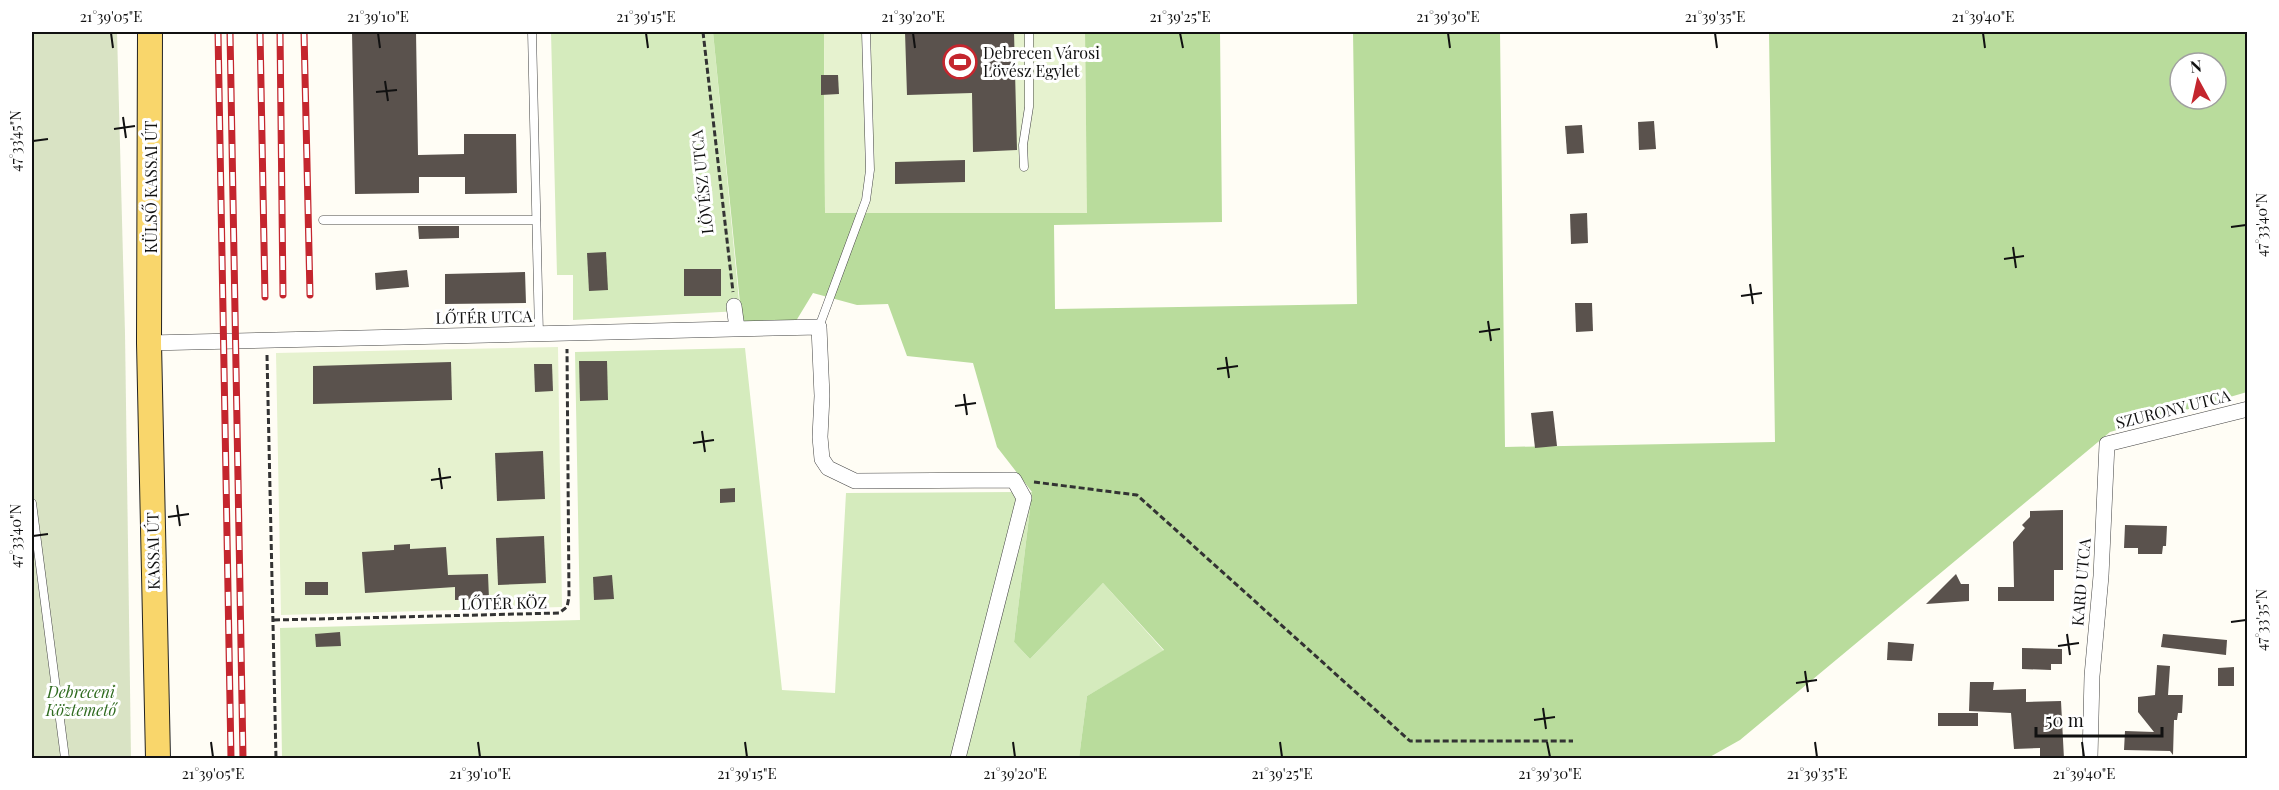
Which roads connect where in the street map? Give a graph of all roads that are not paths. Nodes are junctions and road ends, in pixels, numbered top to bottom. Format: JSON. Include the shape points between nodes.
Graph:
{"nodes":[{"id":1,"x":150,"y":32,"type":"edge"},
{"id":2,"x":532,"y":32,"type":"edge"},
{"id":3,"x":866,"y":32,"type":"edge"},
{"id":4,"x":1029,"y":32,"type":"edge"},
{"id":5,"x":1024,"y":167,"type":"dead end"},
{"id":6,"x":536,"y":219,"type":"junction"},
{"id":7,"x":323,"y":220,"type":"dead end"},
{"id":8,"x":734,"y":306,"type":"road end"},
{"id":9,"x":819,"y":327,"type":"junction"},
{"id":10,"x":736,"y":328,"type":"junction"},
{"id":11,"x":539,"y":334,"type":"junction"},
{"id":12,"x":149,"y":343,"type":"junction"},
{"id":13,"x":2247,"y":409,"type":"edge"},
{"id":14,"x":2107,"y":444,"type":"joint"},
{"id":15,"x":32,"y":503,"type":"edge"},
{"id":16,"x":43,"y":589,"type":"junction"},
{"id":17,"x":32,"y":590,"type":"edge"},
{"id":18,"x":65,"y":759,"type":"edge"},
{"id":19,"x":158,"y":759,"type":"edge"},
{"id":20,"x":958,"y":759,"type":"edge"},
{"id":21,"x":2090,"y":759,"type":"edge"}],
"edges":[{"from":1,"to":12,"type":"main road","name":"KÜLSŐ KASSAI ÚT"},
{"from":2,"to":6,"type":"lane"},
{"from":3,"to":9,"type":"lane","via":[[870,170],[866,200]]},
{"from":4,"to":5,"type":"lane"},
{"from":6,"to":7,"type":"lane"},
{"from":6,"to":11,"type":"lane"},
{"from":8,"to":10,"type":"street"},
{"from":9,"to":10,"type":"street","name":"LŐTÉR UTCA"},
{"from":9,"to":20,"type":"street","via":[[820,437],[822,459],[828,468],[855,481],[1014,480],[1024,498]]},
{"from":10,"to":11,"type":"street","name":"LŐTÉR UTCA"},
{"from":11,"to":12,"type":"street","name":"LŐTÉR UTCA"},
{"from":12,"to":19,"type":"main road","name":"KASSAI ÚT"},
{"from":13,"to":14,"type":"street","name":"SZURONY UTCA"},
{"from":14,"to":21,"type":"street","name":"KARD UTCA"},
{"from":15,"to":16,"type":"lane"},
{"from":16,"to":17,"type":"lane"},
{"from":16,"to":18,"type":"lane"}]}
